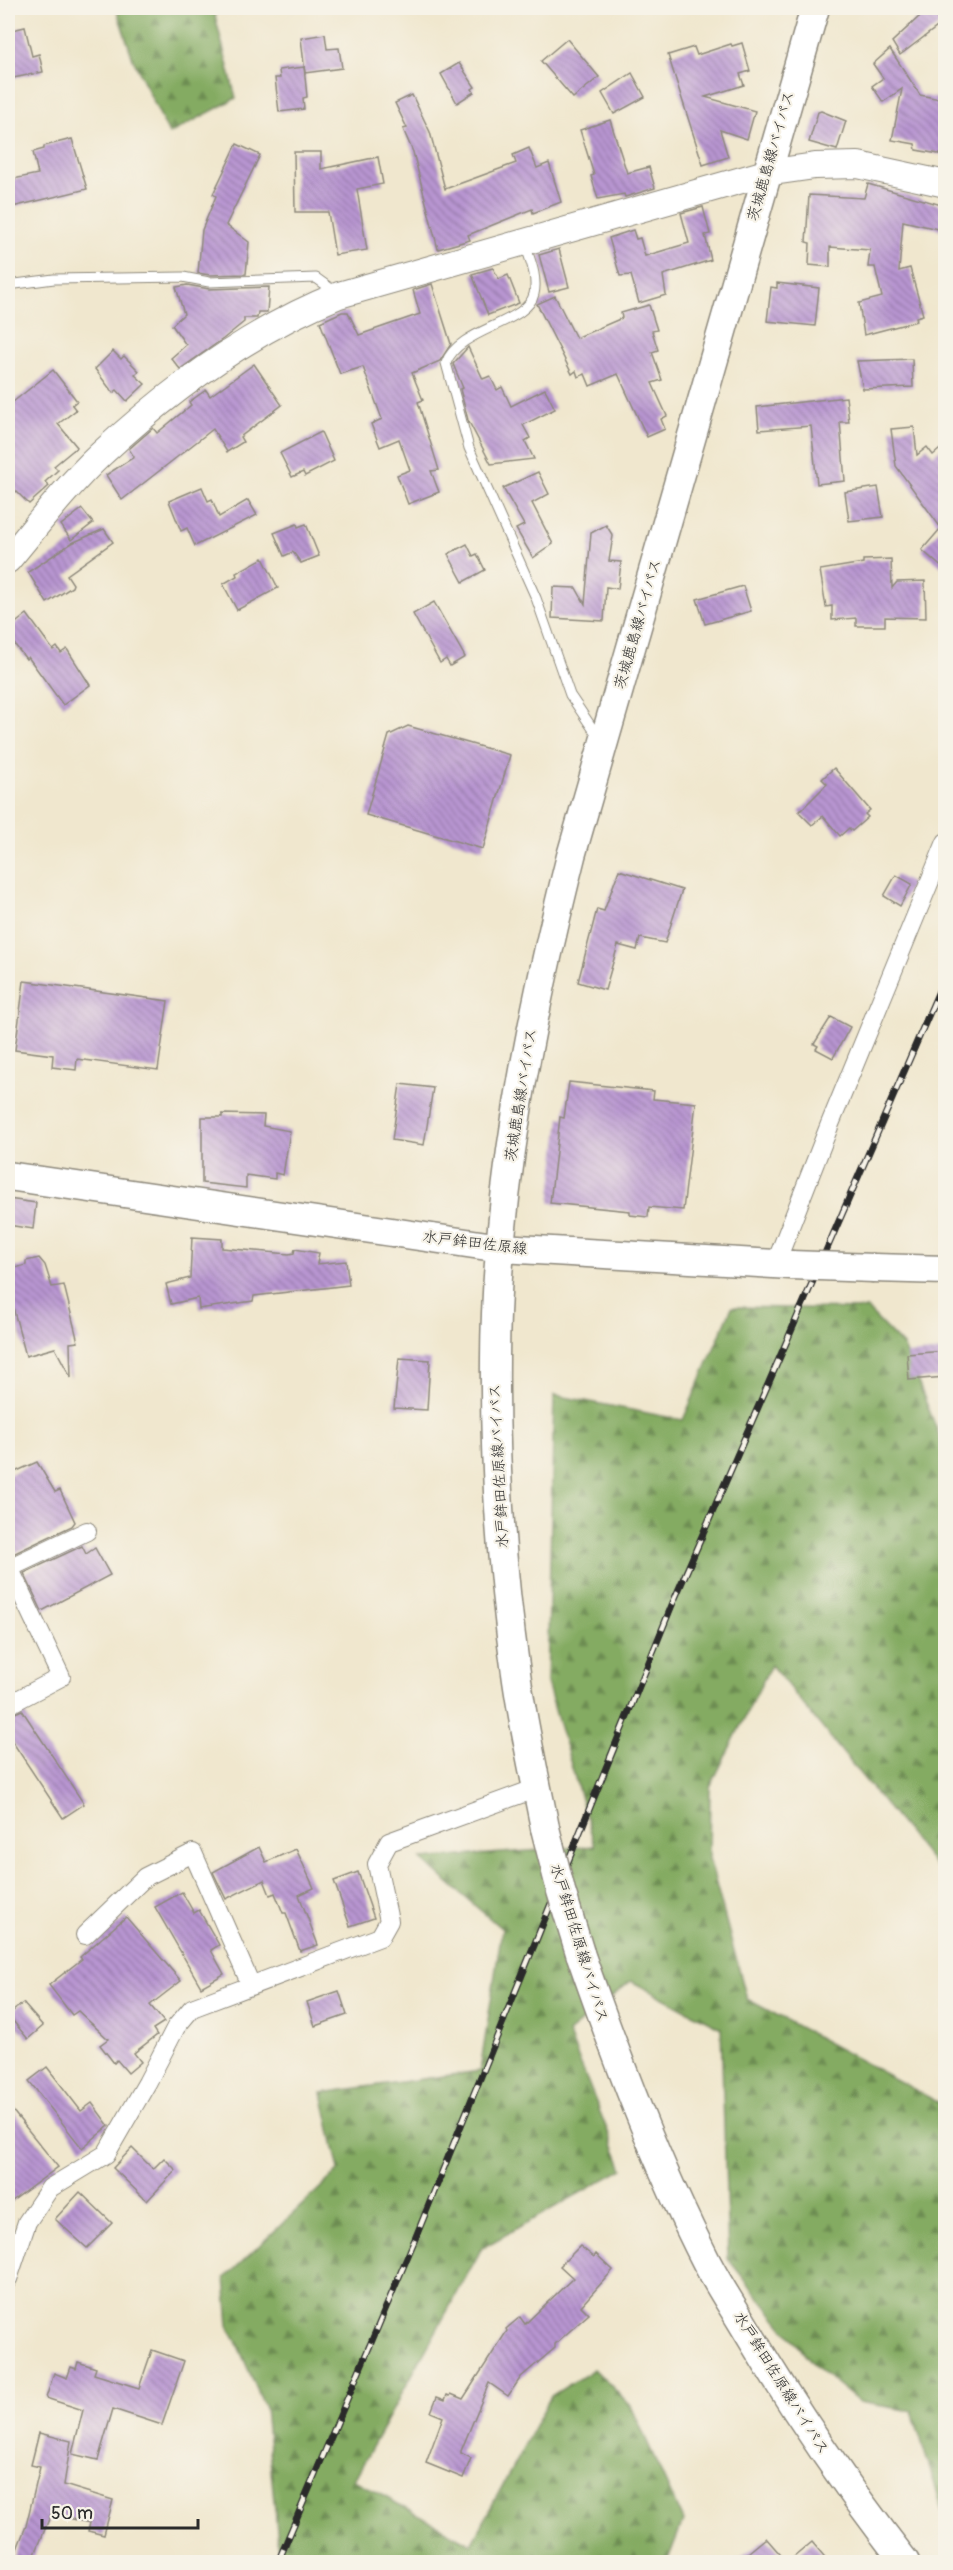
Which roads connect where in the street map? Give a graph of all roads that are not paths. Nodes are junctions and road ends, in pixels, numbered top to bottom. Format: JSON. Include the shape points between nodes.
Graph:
{"nodes":[{"id":1,"x":815,"y":8,"type":"edge"},
{"id":2,"x":766,"y":173,"type":"junction"},
{"id":3,"x":945,"y":184,"type":"edge"},
{"id":4,"x":524,"y":241,"type":"junction"},
{"id":5,"x":8,"y":285,"type":"edge"},
{"id":6,"x":339,"y":295,"type":"junction"},
{"id":7,"x":8,"y":560,"type":"edge"},
{"id":8,"x":604,"y":745,"type":"junction"},
{"id":9,"x":945,"y":842,"type":"edge"},
{"id":10,"x":8,"y":1176,"type":"edge"},
{"id":11,"x":501,"y":1248,"type":"junction"},
{"id":12,"x":783,"y":1265,"type":"junction"},
{"id":13,"x":945,"y":1270,"type":"edge"},
{"id":14,"x":87,"y":1531,"type":"dead end"},
{"id":15,"x":8,"y":1566,"type":"edge"},
{"id":16,"x":8,"y":1705,"type":"edge"},
{"id":17,"x":537,"y":1788,"type":"junction"},
{"id":18,"x":85,"y":1935,"type":"dead end"},
{"id":19,"x":251,"y":1985,"type":"junction"},
{"id":20,"x":8,"y":2279,"type":"edge"},
{"id":21,"x":905,"y":2562,"type":"edge"}],
"edges":[{"from":1,"to":2,"type":"main road","name":"茨城鹿島線バイパス"},
{"from":2,"to":3,"type":"street","via":[[858,165]]},
{"from":2,"to":4,"type":"street"},
{"from":2,"to":8,"type":"main road","name":"茨城鹿島線バイパス"},
{"from":4,"to":6,"type":"street"},
{"from":4,"to":8,"type":"lane","via":[[535,276],[534,296],[521,311],[457,345],[446,363],[469,448],[537,598],[570,695]]},
{"from":5,"to":6,"type":"lane","via":[[66,279],[183,277],[209,282],[316,278]]},
{"from":6,"to":7,"type":"street","via":[[308,307],[243,344],[141,419],[100,455]]},
{"from":8,"to":11,"type":"main road","name":"茨城鹿島線バイパス","via":[[568,867],[525,1058]]},
{"from":9,"to":12,"type":"street","via":[[830,1124]]},
{"from":10,"to":11,"type":"main road","name":"水戸鉾田佐原線"},
{"from":11,"to":12,"type":"main road","name":"水戸鉾田佐原線"},
{"from":11,"to":17,"type":"main road","name":"水戸鉾田佐原線バイパス","via":[[495,1356],[496,1455],[505,1587]]},
{"from":12,"to":13,"type":"main road","name":"水戸鉾田佐原線","bridge":true},
{"from":14,"to":15,"type":"street"},
{"from":15,"to":16,"type":"street","via":[[61,1677]]},
{"from":17,"to":19,"type":"street","via":[[389,1842],[377,1864],[389,1921],[380,1937]]},
{"from":17,"to":21,"type":"main road","name":"水戸鉾田佐原線バイパス","bridge":true,"via":[[580,1953],[622,2074],[668,2183],[708,2265],[781,2387],[855,2498]]},
{"from":18,"to":19,"type":"street","via":[[145,1877],[193,1853]]},
{"from":19,"to":20,"type":"street","via":[[192,2008],[176,2027],[106,2154],[50,2188],[27,2222]]}]}
